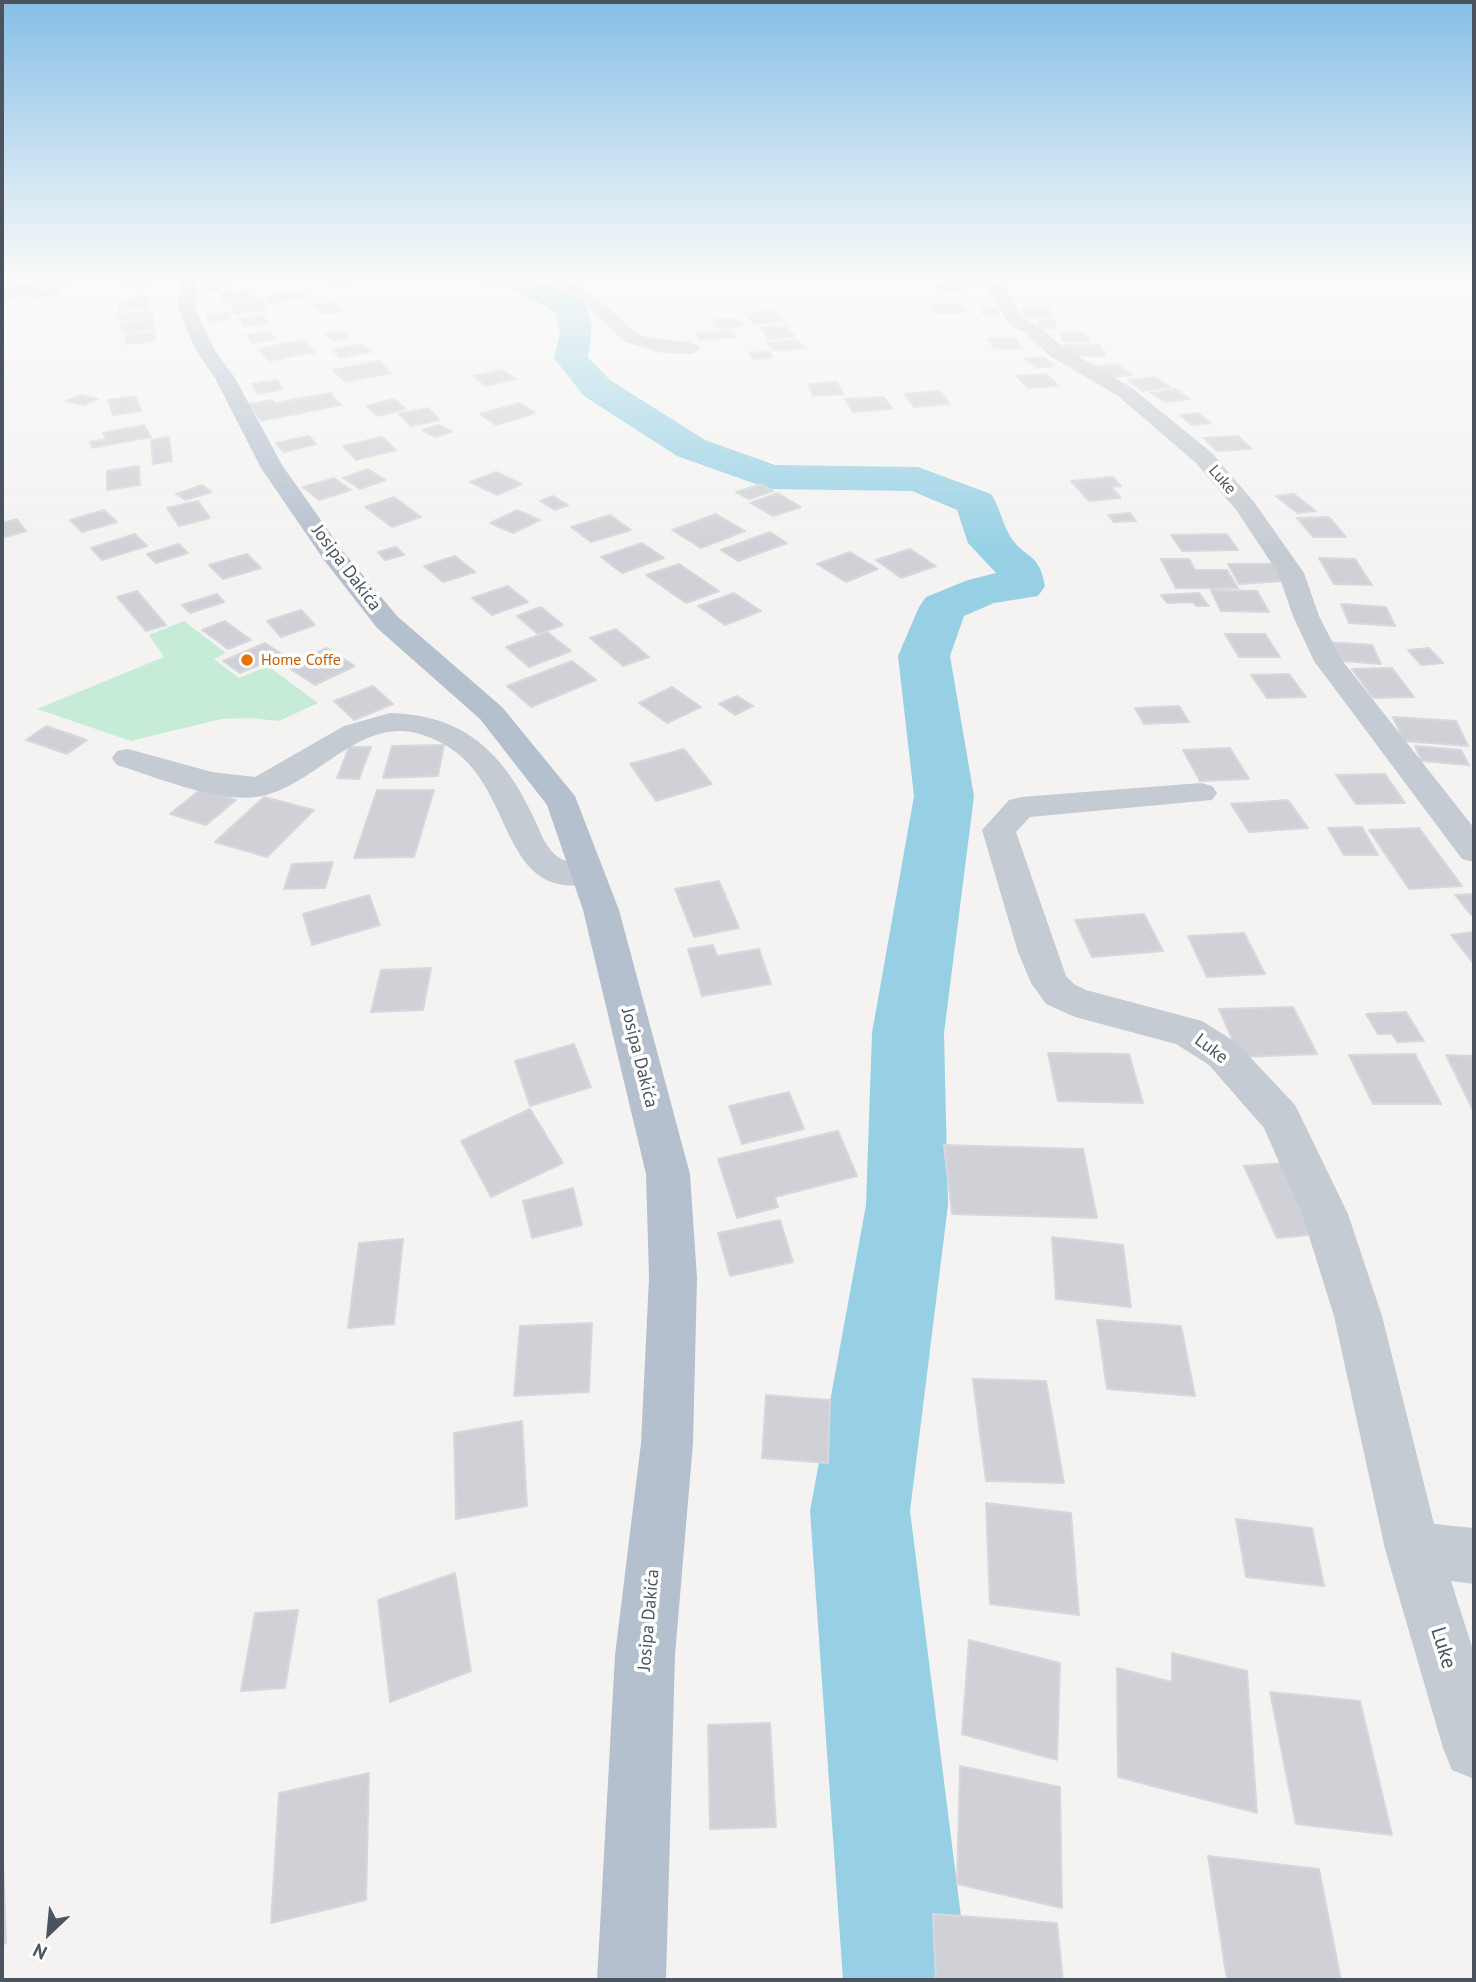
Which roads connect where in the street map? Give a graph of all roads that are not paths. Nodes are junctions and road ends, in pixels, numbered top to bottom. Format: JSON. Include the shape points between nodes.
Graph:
{"nodes":[{"id":1,"x":217,"y":367,"type":"edge"},
{"id":2,"x":1083,"y":367,"type":"edge"},
{"id":3,"x":128,"y":758,"type":"dead end"},
{"id":4,"x":1201,"y":793,"type":"dead end"},
{"id":5,"x":1474,"y":851,"type":"edge"},
{"id":6,"x":588,"y":873,"type":"junction"},
{"id":7,"x":1413,"y":1549,"type":"junction"},
{"id":8,"x":1474,"y":1556,"type":"edge"},
{"id":9,"x":1474,"y":1748,"type":"edge"},
{"id":10,"x":632,"y":1980,"type":"edge"}],
"edges":[{"from":1,"to":6,"type":"main road","name":"Josipa Dakića","via":[[272,468],[333,555],[387,622],[491,713],[563,803]]},
{"from":2,"to":5,"type":"street","name":"Luke","via":[[1163,422],[1204,458],[1246,507],[1291,573],[1328,661]]},
{"from":3,"to":6,"type":"street","via":[[227,785],[257,787],[364,726],[410,721],[465,743],[488,763],[543,863],[564,873]]},
{"from":4,"to":7,"type":"street","name":"Luke","via":[[1021,807],[999,830],[1037,952],[1060,994],[1188,1032],[1223,1054],[1280,1117],[1325,1214],[1358,1316]]},
{"from":6,"to":10,"type":"main road","name":"Josipa Dakića","via":[[668,1174],[673,1279],[667,1443],[645,1655]]},
{"from":7,"to":8,"type":"street"},
{"from":7,"to":9,"type":"street","name":"Luke"}]}
